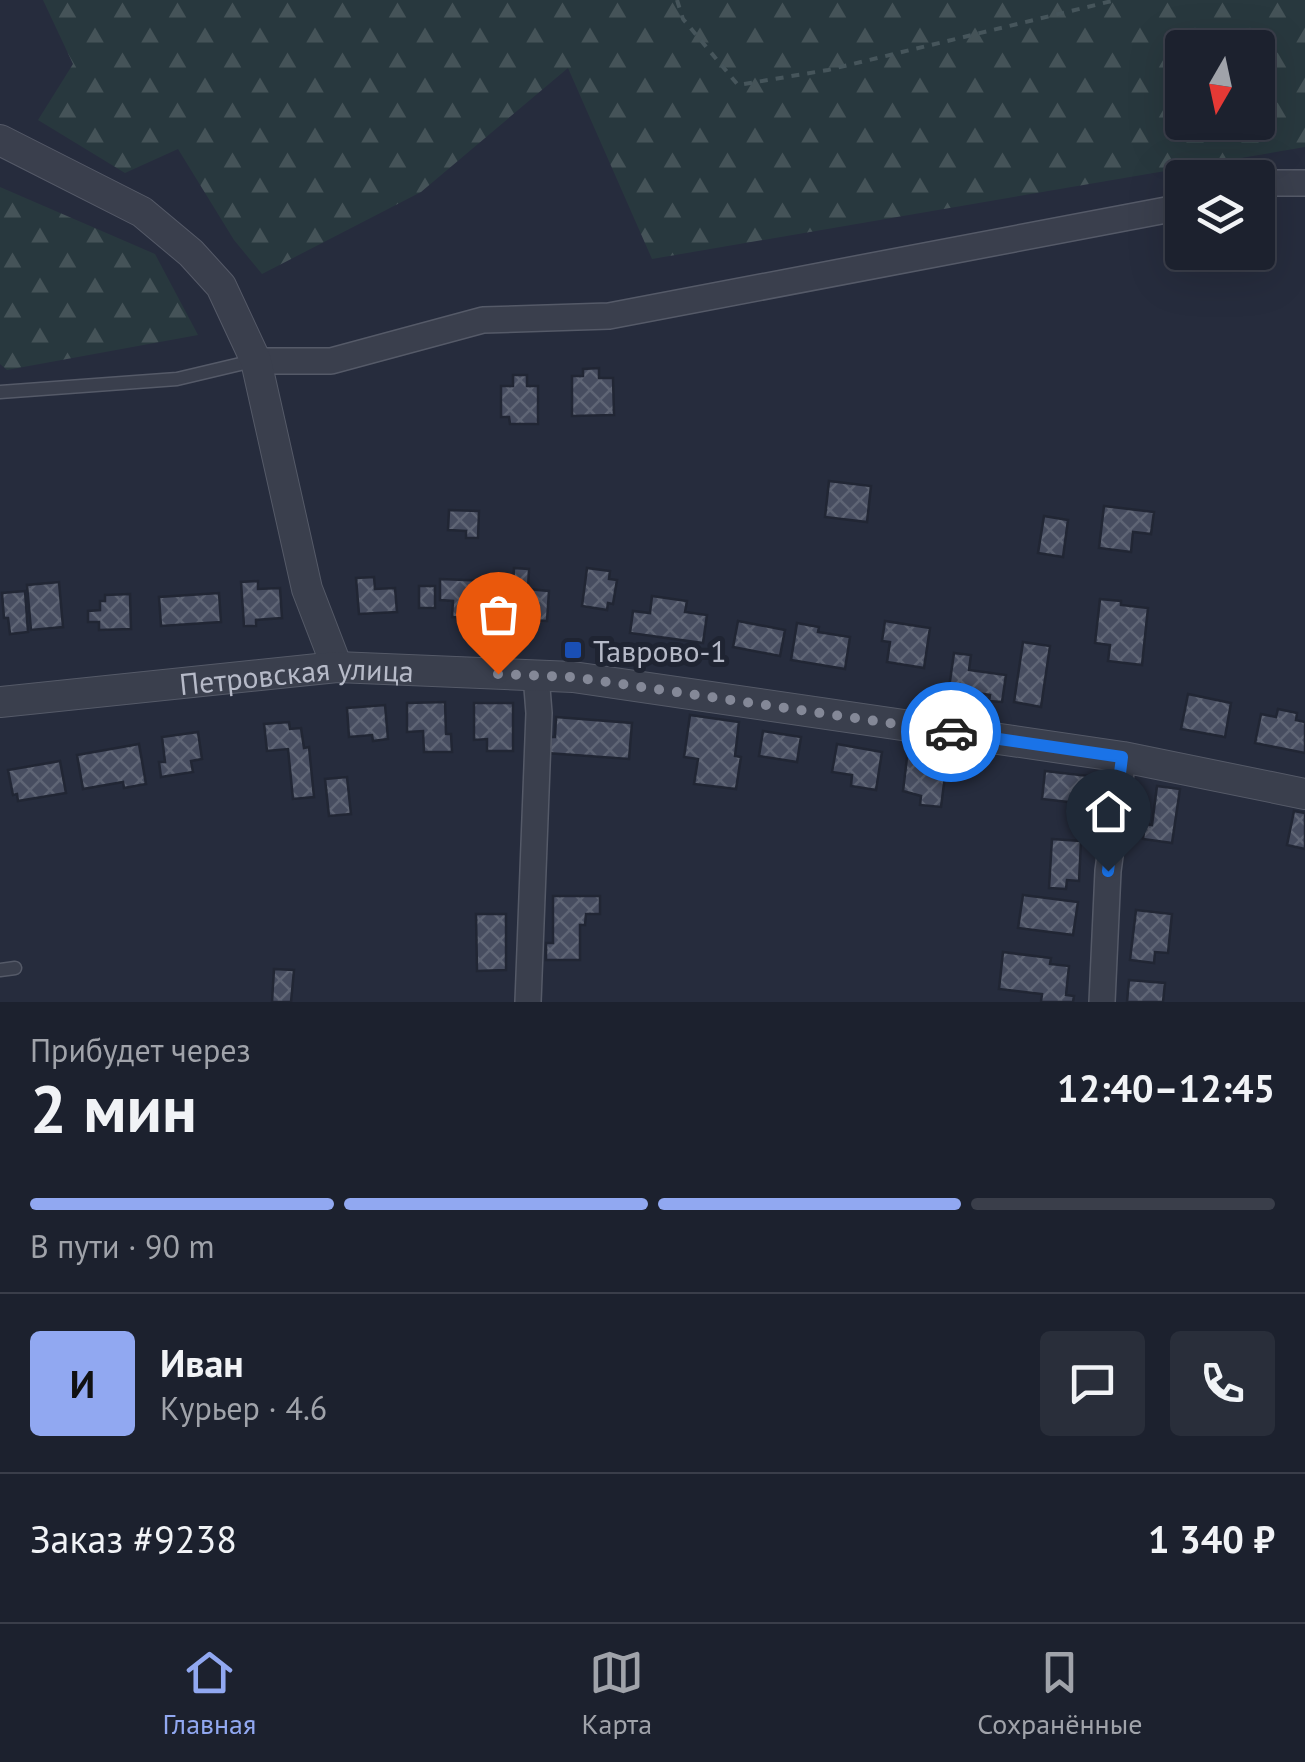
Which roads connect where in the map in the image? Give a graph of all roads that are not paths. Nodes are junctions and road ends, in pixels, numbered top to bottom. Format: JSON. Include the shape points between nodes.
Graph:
{"nodes":[{"id":1,"x":0,"y":140,"type":"edge"},
{"id":2,"x":1275,"y":183,"type":"edge"},
{"id":3,"x":1305,"y":183,"type":"edge"},
{"id":4,"x":1165,"y":210,"type":"edge"},
{"id":5,"x":256,"y":361,"type":"junction"},
{"id":6,"x":0,"y":392,"type":"edge"},
{"id":7,"x":336,"y":667,"type":"junction"},
{"id":8,"x":536,"y":675,"type":"junction"},
{"id":9,"x":0,"y":702,"type":"edge"},
{"id":10,"x":1122,"y":757,"type":"junction"},
{"id":11,"x":1305,"y":794,"type":"edge"},
{"id":12,"x":15,"y":968,"type":"dead end"},
{"id":13,"x":0,"y":970,"type":"edge"},
{"id":14,"x":528,"y":1002,"type":"edge"},
{"id":15,"x":1102,"y":1002,"type":"edge"}],
"edges":[{"from":1,"to":5,"type":"street","via":[[142,212],[192,253],[220,286]]},
{"from":2,"to":3,"type":"street"},
{"from":4,"to":5,"type":"street","via":[[609,316],[483,320],[331,361]]},
{"from":5,"to":6,"type":"lane","via":[[176,379]]},
{"from":5,"to":7,"type":"street","via":[[307,590]]},
{"from":7,"to":8,"type":"street","name":"Петровская улица"},
{"from":7,"to":9,"type":"street","name":"Петровская улица"},
{"from":8,"to":10,"type":"street","name":"Петровская улица"},
{"from":8,"to":14,"type":"street"},
{"from":10,"to":11,"type":"street","name":"Петровская улица"},
{"from":10,"to":15,"type":"street"},
{"from":12,"to":13,"type":"lane"}]}
